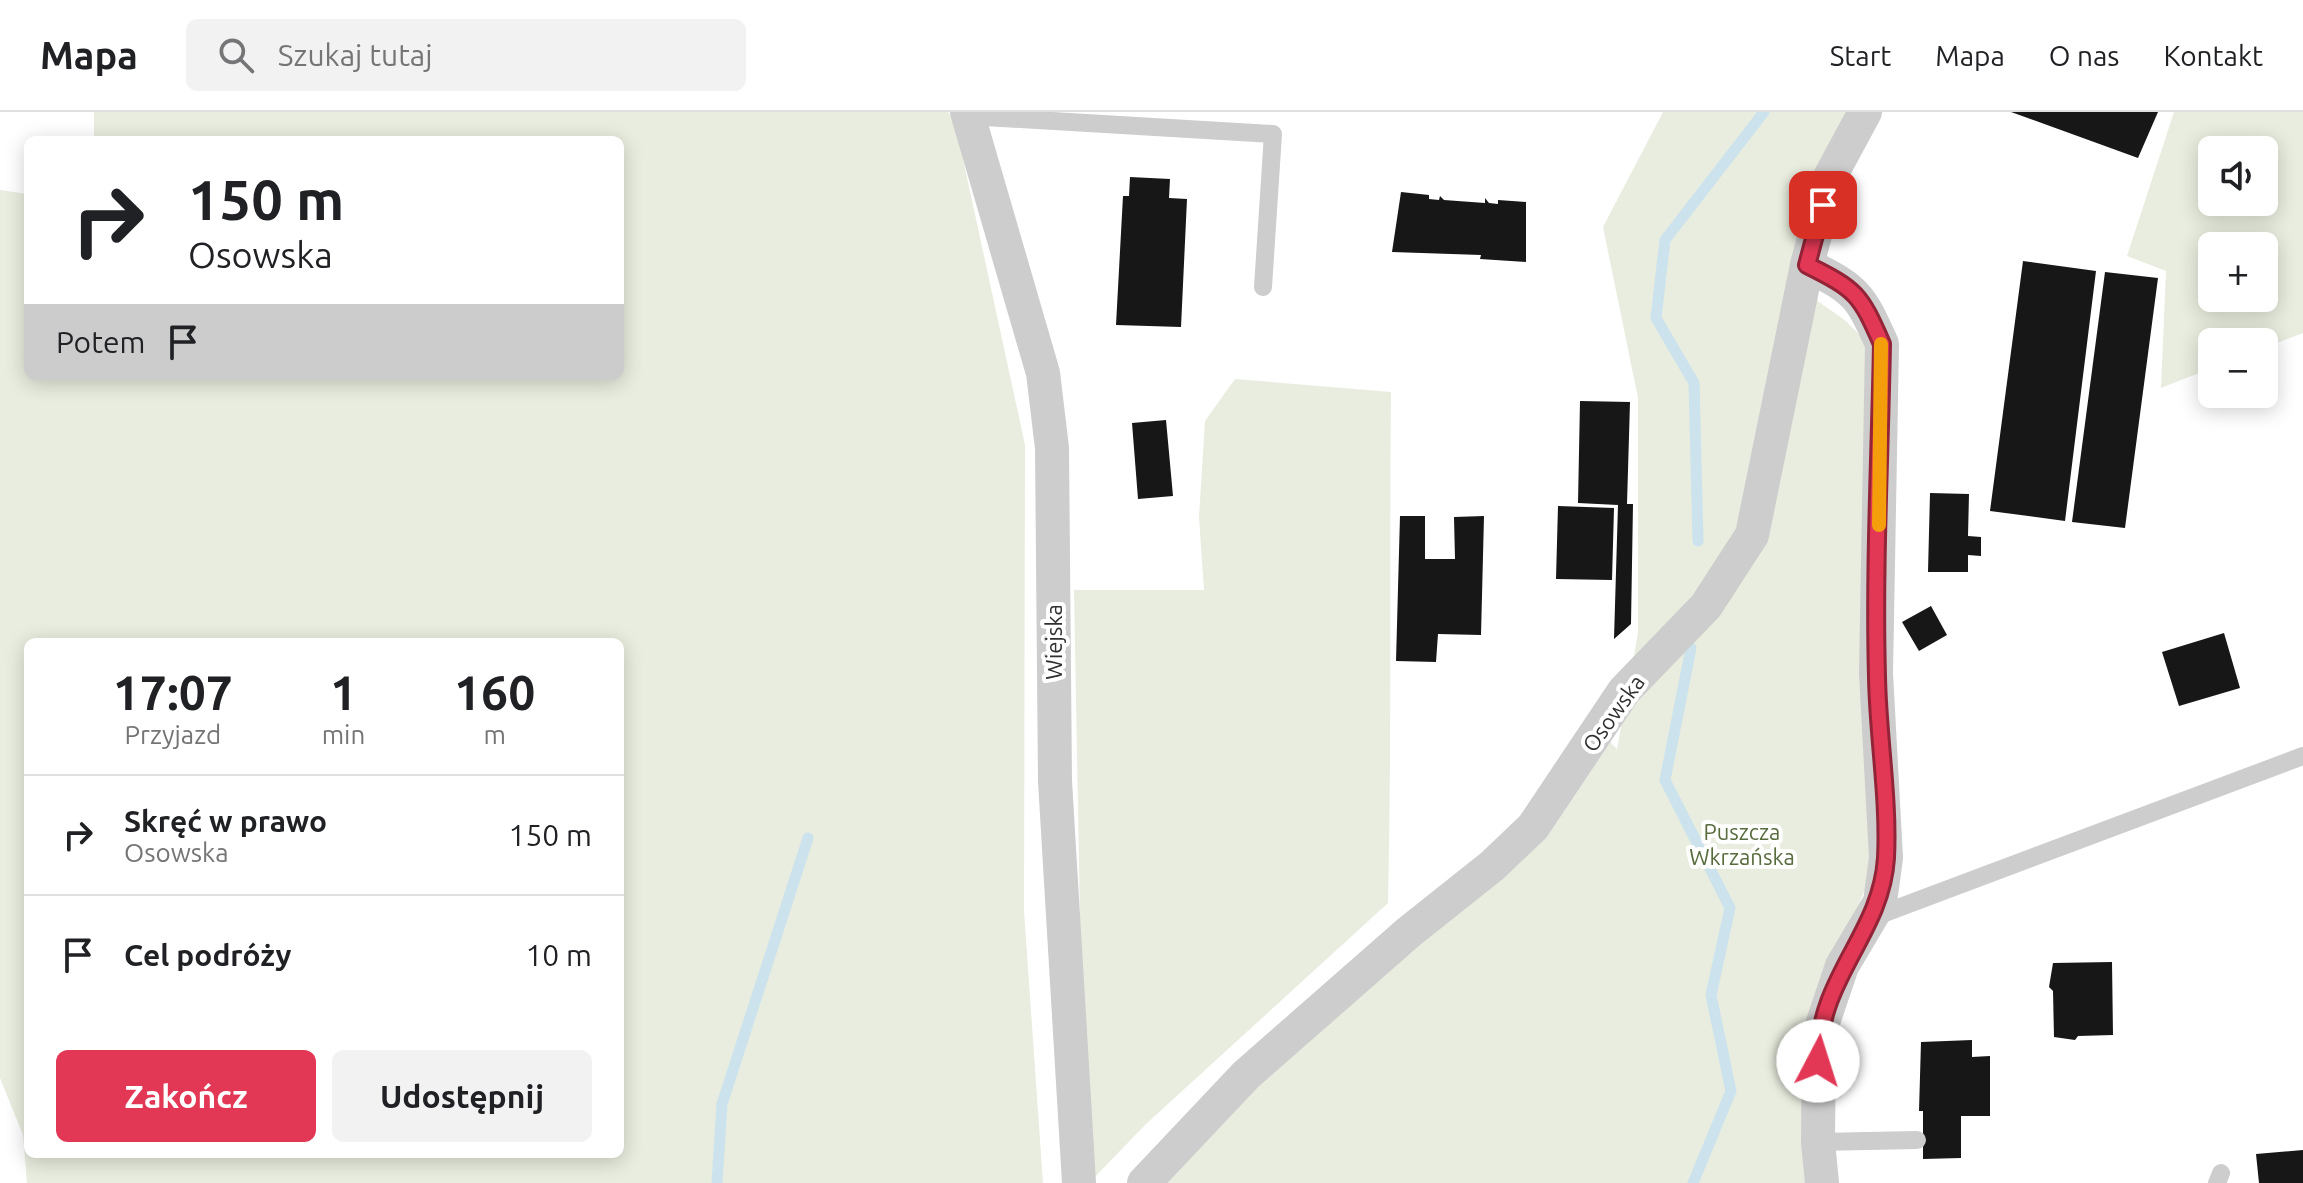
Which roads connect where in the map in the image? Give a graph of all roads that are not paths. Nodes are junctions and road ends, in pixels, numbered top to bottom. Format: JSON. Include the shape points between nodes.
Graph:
{"nodes":[{"id":1,"x":1865,"y":112,"type":"edge"},
{"id":2,"x":967,"y":114,"type":"edge"},
{"id":3,"x":1807,"y":265,"type":"junction"},
{"id":4,"x":1263,"y":287,"type":"dead end"},
{"id":5,"x":2303,"y":756,"type":"edge"},
{"id":6,"x":1871,"y":917,"type":"junction"},
{"id":7,"x":1917,"y":1140,"type":"dead end"},
{"id":8,"x":1818,"y":1142,"type":"junction"},
{"id":9,"x":1079,"y":1183,"type":"edge"},
{"id":10,"x":1144,"y":1183,"type":"edge"},
{"id":11,"x":1822,"y":1183,"type":"edge"}],
"edges":[{"from":1,"to":3,"type":"street","name":"Osowska","via":[[1831,175]]},
{"from":2,"to":4,"type":"lane","via":[[1273,134]]},
{"from":2,"to":9,"type":"street","name":"Wiejska","via":[[1043,373],[1052,448],[1055,781]]},
{"from":3,"to":6,"type":"street","via":[[1862,300],[1882,344],[1876,673],[1886,858],[1880,902]]},
{"from":3,"to":10,"type":"street","name":"Osowska","via":[[1752,535],[1706,606],[1624,691],[1533,827],[1246,1075]]},
{"from":5,"to":6,"type":"lane"},
{"from":6,"to":8,"type":"street","via":[[1842,966],[1819,1034]]},
{"from":7,"to":8,"type":"lane"},
{"from":8,"to":11,"type":"street"}]}
